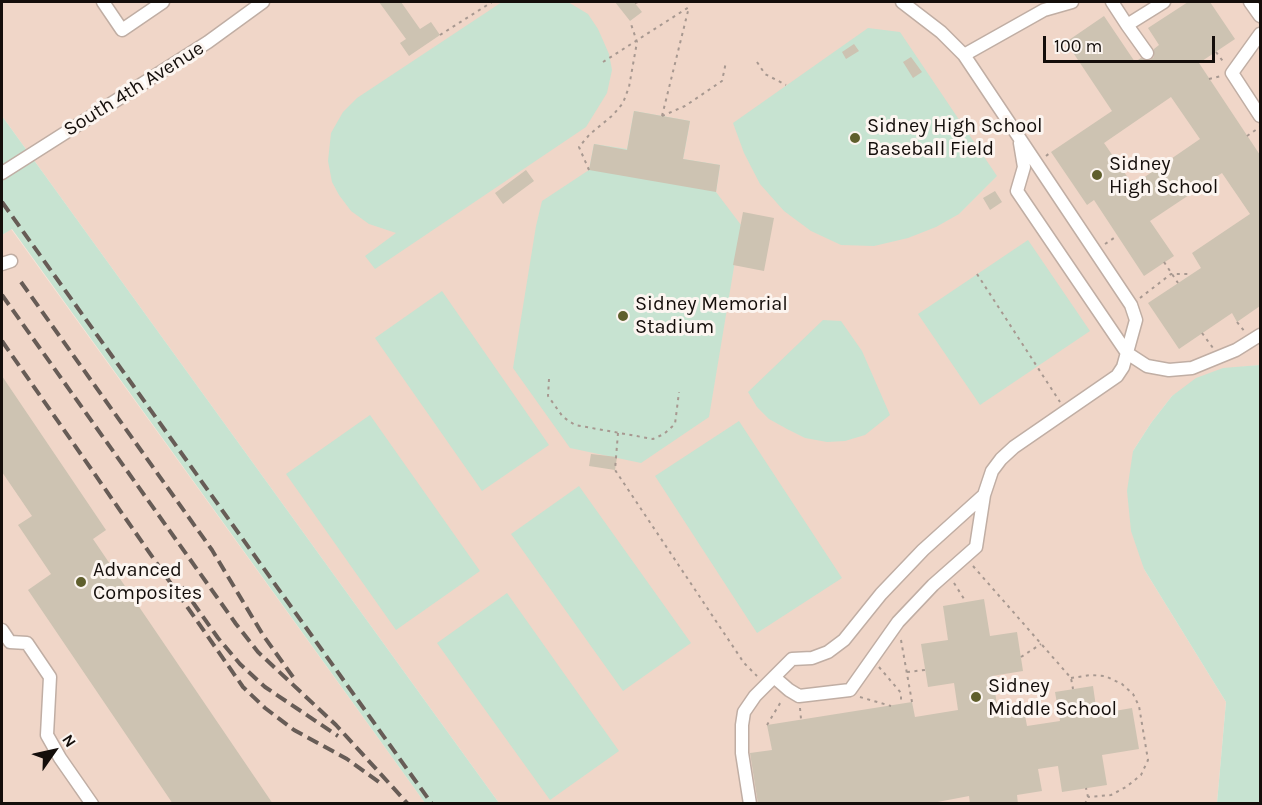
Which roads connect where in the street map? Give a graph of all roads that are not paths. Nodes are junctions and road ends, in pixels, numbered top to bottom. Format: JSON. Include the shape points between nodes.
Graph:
{"nodes":[{"id":1,"x":103,"y":2,"type":"edge"},
{"id":2,"x":163,"y":2,"type":"edge"},
{"id":3,"x":263,"y":2,"type":"edge"},
{"id":4,"x":902,"y":2,"type":"edge"},
{"id":5,"x":1072,"y":2,"type":"edge"},
{"id":6,"x":1112,"y":2,"type":"edge"},
{"id":7,"x":1164,"y":2,"type":"edge"},
{"id":8,"x":1250,"y":2,"type":"edge"},
{"id":9,"x":1260,"y":16,"type":"edge"},
{"id":10,"x":1127,"y":25,"type":"junction"},
{"id":11,"x":1260,"y":34,"type":"edge"},
{"id":12,"x":1148,"y":54,"type":"dead end"},
{"id":13,"x":964,"y":55,"type":"junction"},
{"id":14,"x":1260,"y":116,"type":"edge"},
{"id":15,"x":1020,"y":139,"type":"junction"},
{"id":16,"x":2,"y":173,"type":"edge"},
{"id":17,"x":1260,"y":335,"type":"edge"},
{"id":18,"x":1127,"y":353,"type":"junction"},
{"id":19,"x":984,"y":495,"type":"junction"},
{"id":20,"x":2,"y":630,"type":"edge"},
{"id":21,"x":770,"y":681,"type":"junction"},
{"id":22,"x":92,"y":804,"type":"edge"},
{"id":23,"x":750,"y":804,"type":"edge"}],
"edges":[{"from":1,"to":2,"type":"street","via":[[122,30]]},
{"from":3,"to":16,"type":"street","name":"South 4th Avenue","via":[[208,42]]},
{"from":4,"to":13,"type":"street"},
{"from":5,"to":13,"type":"street","via":[[1044,10]]},
{"from":6,"to":10,"type":"street"},
{"from":7,"to":10,"type":"street"},
{"from":8,"to":9,"type":"street"},
{"from":10,"to":12,"type":"street"},
{"from":11,"to":14,"type":"street","via":[[1232,74]]},
{"from":13,"to":15,"type":"street"},
{"from":15,"to":18,"type":"street","via":[[1024,167],[1017,191]]},
{"from":15,"to":18,"type":"street","via":[[1131,305],[1136,320]]},
{"from":17,"to":18,"type":"street","via":[[1192,368],[1169,370],[1148,366]]},
{"from":18,"to":19,"type":"street","via":[[1117,376],[1001,459],[992,471]]},
{"from":19,"to":21,"type":"street","via":[[881,594],[844,640],[812,658],[792,659]]},
{"from":19,"to":21,"type":"street","via":[[976,547],[898,622],[850,690],[800,696]]},
{"from":20,"to":22,"type":"street","via":[[10,642],[27,643],[50,677],[46,735]]},
{"from":21,"to":23,"type":"street","via":[[744,711],[742,753]]}]}
